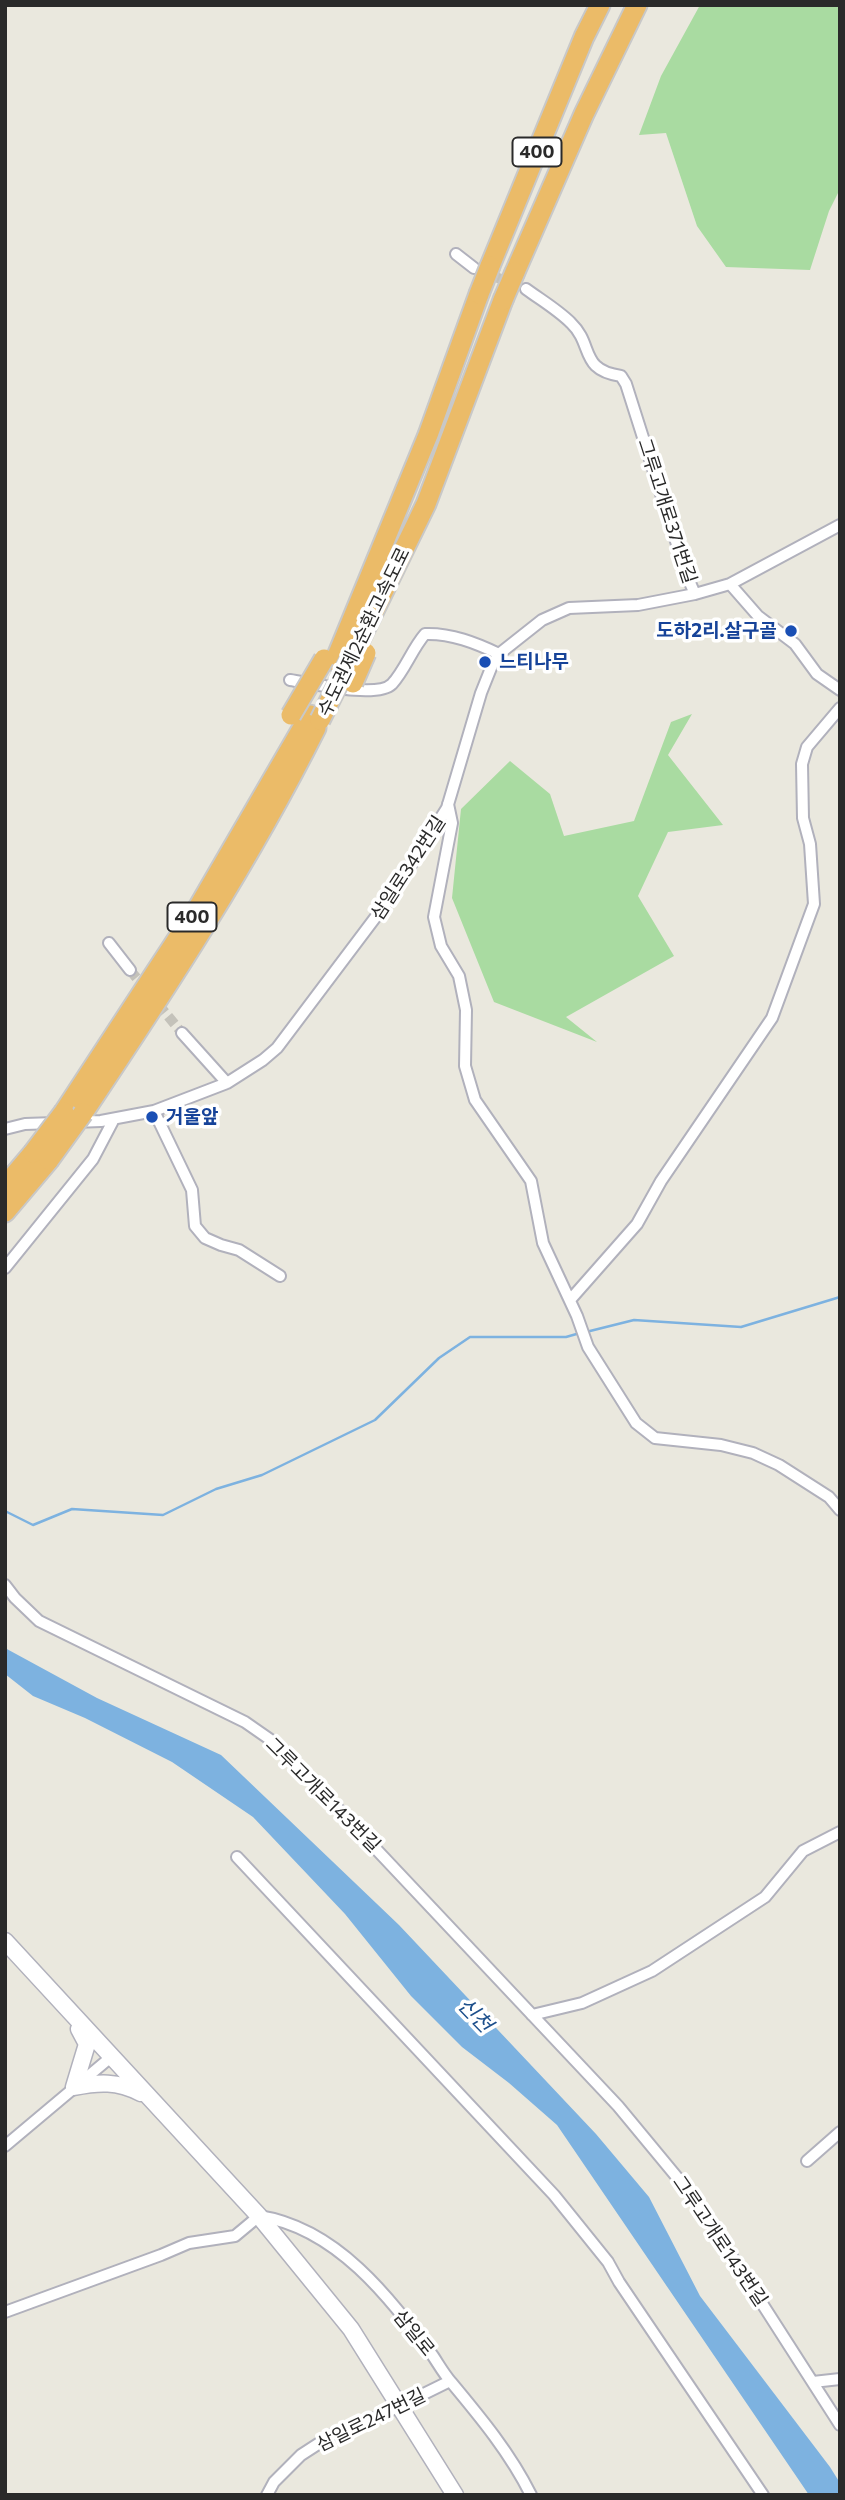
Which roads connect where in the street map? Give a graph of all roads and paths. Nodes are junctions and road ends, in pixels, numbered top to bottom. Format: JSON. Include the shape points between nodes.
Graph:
{"nodes":[{"id":1,"x":600,"y":5,"type":"edge"},
{"id":2,"x":637,"y":5,"type":"edge"},
{"id":3,"x":456,"y":254,"type":"dead end"},
{"id":4,"x":482,"y":267,"type":"junction"},
{"id":5,"x":526,"y":289,"type":"tunnel mouth"},
{"id":6,"x":840,"y":525,"type":"edge"},
{"id":7,"x":730,"y":584,"type":"junction"},
{"id":8,"x":695,"y":594,"type":"junction"},
{"id":9,"x":499,"y":654,"type":"junction"},
{"id":10,"x":344,"y":659,"type":"junction"},
{"id":11,"x":290,"y":680,"type":"dead end"},
{"id":12,"x":840,"y":690,"type":"edge"},
{"id":13,"x":345,"y":699,"type":"dead end"},
{"id":14,"x":840,"y":708,"type":"edge"},
{"id":15,"x":307,"y":717,"type":"junction"},
{"id":16,"x":447,"y":804,"type":"junction"},
{"id":17,"x":212,"y":872,"type":"dead end"},
{"id":18,"x":216,"y":925,"type":"dead end"},
{"id":19,"x":109,"y":943,"type":"dead end"},
{"id":20,"x":130,"y":970,"type":"tunnel mouth"},
{"id":21,"x":143,"y":994,"type":"junction"},
{"id":22,"x":182,"y":1032,"type":"tunnel mouth"},
{"id":23,"x":121,"y":1056,"type":"junction"},
{"id":24,"x":227,"y":1083,"type":"junction"},
{"id":25,"x":154,"y":1111,"type":"junction"},
{"id":26,"x":73,"y":1113,"type":"junction"},
{"id":27,"x":114,"y":1119,"type":"junction"},
{"id":28,"x":5,"y":1129,"type":"edge"},
{"id":29,"x":41,"y":1156,"type":"junction"},
{"id":30,"x":5,"y":1186,"type":"edge"},
{"id":31,"x":5,"y":1212,"type":"edge"},
{"id":32,"x":5,"y":1268,"type":"edge"},
{"id":33,"x":280,"y":1276,"type":"dead end"},
{"id":34,"x":570,"y":1300,"type":"junction"},
{"id":35,"x":840,"y":1510,"type":"edge"},
{"id":36,"x":5,"y":1585,"type":"edge"},
{"id":37,"x":840,"y":1832,"type":"edge"},
{"id":38,"x":237,"y":1857,"type":"dead end"},
{"id":39,"x":5,"y":1941,"type":"edge"},
{"id":40,"x":69,"y":2011,"type":"junction"},
{"id":41,"x":532,"y":2015,"type":"junction"},
{"id":42,"x":111,"y":2057,"type":"junction"},
{"id":43,"x":74,"y":2087,"type":"junction"},
{"id":44,"x":148,"y":2096,"type":"junction"},
{"id":45,"x":840,"y":2132,"type":"edge"},
{"id":46,"x":5,"y":2147,"type":"edge"},
{"id":47,"x":807,"y":2161,"type":"dead end"},
{"id":48,"x":259,"y":2216,"type":"junction"},
{"id":49,"x":5,"y":2312,"type":"edge"},
{"id":50,"x":840,"y":2379,"type":"edge"},
{"id":51,"x":450,"y":2381,"type":"junction"},
{"id":52,"x":813,"y":2382,"type":"junction"},
{"id":53,"x":400,"y":2406,"type":"junction"},
{"id":54,"x":840,"y":2425,"type":"edge"},
{"id":55,"x":267,"y":2495,"type":"edge"},
{"id":56,"x":456,"y":2495,"type":"edge"},
{"id":57,"x":531,"y":2495,"type":"edge"},
{"id":58,"x":763,"y":2495,"type":"edge"}],
"edges":[{"from":1,"to":4,"type":"highway","number":"400"},
{"from":2,"to":10,"type":"highway","name":"수도권제2순환고속도로","number":"400","bridge":true,"via":[[589,102],[503,300],[426,504]]},
{"from":3,"to":4,"type":"street"},
{"from":4,"to":10,"type":"highway","number":"400","bridge":true,"via":[[479,294]]},
{"from":5,"to":8,"type":"street","name":"그루고개로371번길","via":[[572,323],[597,367],[621,376],[626,383]]},
{"from":6,"to":7,"type":"street"},
{"from":7,"to":8,"type":"street","name":"그루고개로371번길"},
{"from":7,"to":12,"type":"street","name":"그루고개로371번길","via":[[758,616],[795,644],[817,674]]},
{"from":8,"to":9,"type":"street","name":"삼일로342번길","via":[[638,605],[569,608],[542,620]]},
{"from":9,"to":11,"type":"street","via":[[440,634],[425,634],[391,685],[382,689],[354,690]]},
{"from":9,"to":16,"type":"street","name":"삼일로342번길","via":[[481,693]]},
{"from":10,"to":13,"type":"highway","bridge":true},
{"from":10,"to":15,"type":"highway","bridge":true},
{"from":10,"to":15,"type":"highway","name":"수도권제2순환고속도로","number":"400","bridge":true},
{"from":14,"to":34,"type":"street","via":[[807,747],[802,765],[803,818],[810,844],[814,904],[772,1018],[637,1224]]},
{"from":15,"to":21,"type":"highway","name":"수도권제2순환고속도로","number":"400"},
{"from":15,"to":23,"type":"highway","name":"수도권제2순환고속도로","number":"400","via":[[280,798]]},
{"from":16,"to":24,"type":"street","name":"삼일로342번길","via":[[390,898],[302,1018],[277,1048]]},
{"from":16,"to":34,"type":"street","via":[[452,823],[434,917],[466,1010],[465,1066],[475,1100],[531,1181],[543,1243]]},
{"from":17,"to":21,"type":"highway"},
{"from":18,"to":23,"type":"highway"},
{"from":19,"to":20,"type":"street"},
{"from":21,"to":26,"type":"highway","name":"수도권제2순환고속도로","number":"400"},
{"from":22,"to":24,"type":"street"},
{"from":23,"to":26,"type":"highway","name":"수도권제2순환고속도로","number":"400"},
{"from":24,"to":25,"type":"street","name":"삼일로342번길"},
{"from":25,"to":27,"type":"street","name":"삼일로342번길"},
{"from":25,"to":33,"type":"street","via":[[192,1190],[195,1226],[205,1238],[239,1250]]},
{"from":26,"to":29,"type":"highway","name":"수도권제2순환고속도로","number":"400","bridge":true},
{"from":27,"to":28,"type":"street","name":"삼일로342번길"},
{"from":27,"to":32,"type":"street","via":[[93,1158]]},
{"from":29,"to":30,"type":"highway","name":"수도권제2순환고속도로","number":"400"},
{"from":29,"to":31,"type":"highway","name":"수도권제2순환고속도로","number":"400"},
{"from":34,"to":35,"type":"street","via":[[587,1347],[636,1423],[654,1438],[753,1453],[829,1497]]},
{"from":36,"to":41,"type":"street","name":"그루고개로143번길","via":[[39,1621],[245,1722],[278,1745]]},
{"from":37,"to":41,"type":"street","via":[[803,1852],[765,1897],[652,1971],[582,2003]]},
{"from":38,"to":58,"type":"street","via":[[554,2195],[608,2262]]},
{"from":39,"to":40,"type":"main road","name":"삼일로"},
{"from":40,"to":42,"type":"main road","name":"삼일로"},
{"from":40,"to":43,"type":"main road","via":[[87,2043]]},
{"from":41,"to":52,"type":"street","name":"그루고개로143번길","via":[[618,2106],[695,2199]]},
{"from":42,"to":43,"type":"street"},
{"from":42,"to":44,"type":"main road","name":"삼일로"},
{"from":43,"to":44,"type":"main road","via":[[124,2084]]},
{"from":43,"to":46,"type":"street"},
{"from":44,"to":48,"type":"main road","name":"삼일로"},
{"from":45,"to":47,"type":"street"},
{"from":48,"to":49,"type":"street","via":[[235,2236],[189,2243]]},
{"from":48,"to":51,"type":"street","name":"삼일로","via":[[303,2231],[346,2256],[376,2286]]},
{"from":48,"to":53,"type":"main road","name":"삼일로","via":[[351,2329]]},
{"from":50,"to":52,"type":"street"},
{"from":51,"to":53,"type":"street","name":"삼일로247번길"},
{"from":51,"to":57,"type":"street","name":"삼일로","via":[[502,2446]]},
{"from":52,"to":54,"type":"street","name":"그루고개로143번길"},
{"from":53,"to":55,"type":"street","name":"삼일로247번길","via":[[335,2433],[301,2455]]},
{"from":53,"to":56,"type":"main road","name":"삼일로"}]}
